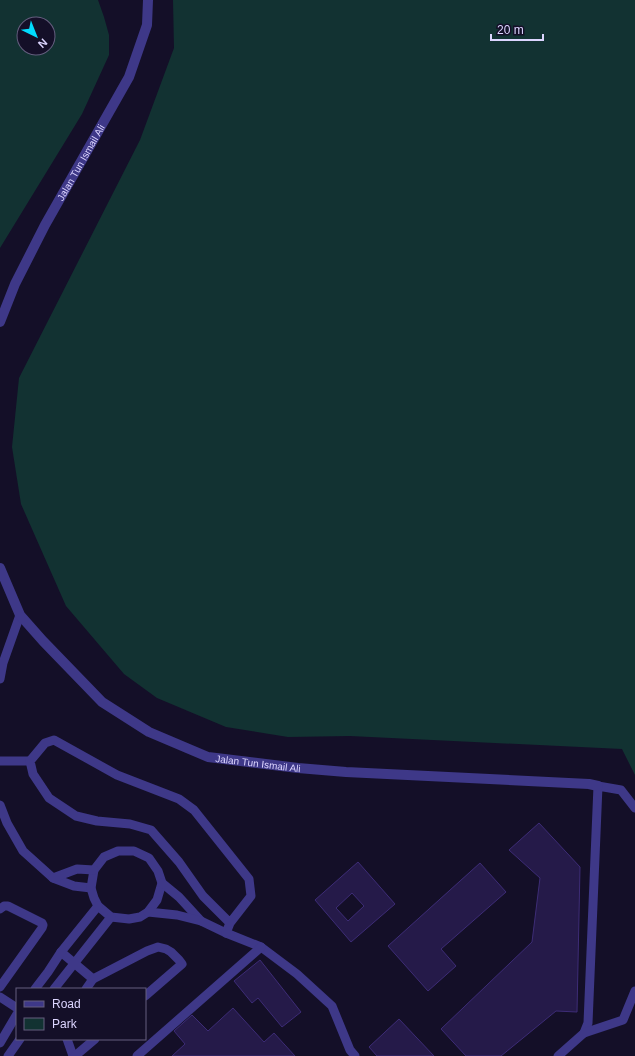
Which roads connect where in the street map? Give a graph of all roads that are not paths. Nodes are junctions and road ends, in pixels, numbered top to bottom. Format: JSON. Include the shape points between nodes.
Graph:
{"nodes":[{"id":1,"x":148,"y":0,"type":"edge"},
{"id":2,"x":0,"y":322,"type":"edge"},
{"id":3,"x":0,"y":568,"type":"edge"},
{"id":4,"x":20,"y":615,"type":"junction"},
{"id":5,"x":0,"y":679,"type":"edge"},
{"id":6,"x":0,"y":761,"type":"edge"},
{"id":7,"x":30,"y":761,"type":"junction"},
{"id":8,"x":598,"y":786,"type":"junction"},
{"id":9,"x":0,"y":805,"type":"edge"},
{"id":10,"x":635,"y":808,"type":"edge"},
{"id":11,"x":94,"y":870,"type":"junction"},
{"id":12,"x":53,"y":878,"type":"junction"},
{"id":13,"x":162,"y":883,"type":"junction"},
{"id":14,"x":91,"y":888,"type":"junction"},
{"id":15,"x":98,"y":906,"type":"junction"},
{"id":16,"x":0,"y":909,"type":"edge"},
{"id":17,"x":148,"y":912,"type":"junction"},
{"id":18,"x":111,"y":917,"type":"junction"},
{"id":19,"x":201,"y":921,"type":"junction"},
{"id":20,"x":230,"y":923,"type":"junction"},
{"id":21,"x":226,"y":933,"type":"junction"},
{"id":22,"x":261,"y":947,"type":"junction"},
{"id":23,"x":60,"y":952,"type":"junction"},
{"id":24,"x":74,"y":963,"type":"junction"},
{"id":25,"x":93,"y":979,"type":"junction"},
{"id":26,"x":0,"y":987,"type":"edge"},
{"id":27,"x":36,"y":988,"type":"edge"},
{"id":28,"x":55,"y":988,"type":"edge"},
{"id":29,"x":87,"y":988,"type":"edge"},
{"id":30,"x":635,"y":991,"type":"edge"},
{"id":31,"x":146,"y":995,"type":"edge"},
{"id":32,"x":0,"y":997,"type":"edge"},
{"id":33,"x":16,"y":1007,"type":"edge"},
{"id":34,"x":16,"y":1016,"type":"edge"},
{"id":35,"x":584,"y":1033,"type":"junction"},
{"id":36,"x":19,"y":1040,"type":"edge"},
{"id":37,"x":67,"y":1040,"type":"edge"},
{"id":38,"x":94,"y":1040,"type":"edge"},
{"id":39,"x":0,"y":1043,"type":"edge"},
{"id":40,"x":8,"y":1056,"type":"edge"},
{"id":41,"x":74,"y":1056,"type":"edge"},
{"id":42,"x":137,"y":1056,"type":"edge"},
{"id":43,"x":355,"y":1056,"type":"edge"},
{"id":44,"x":558,"y":1056,"type":"edge"}],
"edges":[{"from":1,"to":2,"type":"street","name":"Jalan Tun Ismail Ali","via":[[147,25],[129,77],[45,225],[15,284]]},
{"from":3,"to":4,"type":"street","name":"Jalan Tun Ismail Ali"},
{"from":4,"to":5,"type":"lane"},
{"from":4,"to":8,"type":"street","name":"Jalan Tun Ismail Ali","via":[[102,702],[149,732],[208,757],[346,772]]},
{"from":6,"to":7,"type":"lane"},
{"from":7,"to":20,"type":"lane","via":[[33,774],[48,798],[76,816],[130,824],[150,830],[179,862],[203,896]]},
{"from":7,"to":20,"type":"lane","via":[[45,743],[54,740],[117,775],[179,799],[194,810],[249,879],[251,896]]},
{"from":8,"to":10,"type":"lane","via":[[621,790]]},
{"from":8,"to":35,"type":"lane","via":[[588,1023]]},
{"from":9,"to":12,"type":"lane","via":[[23,851]]},
{"from":11,"to":12,"type":"lane","via":[[77,869]]},
{"from":11,"to":13,"type":"lane","via":[[104,858],[118,851],[134,851],[149,858]]},
{"from":11,"to":14,"type":"lane"},
{"from":12,"to":14,"type":"lane","via":[[74,886]]},
{"from":13,"to":17,"type":"lane","via":[[157,900]]},
{"from":13,"to":19,"type":"lane"},
{"from":14,"to":15,"type":"lane"},
{"from":15,"to":18,"type":"lane"},
{"from":15,"to":23,"type":"lane"},
{"from":16,"to":26,"type":"lane","via":[[8,906],[43,925]]},
{"from":17,"to":18,"type":"lane","via":[[129,919]]},
{"from":17,"to":19,"type":"lane"},
{"from":18,"to":24,"type":"lane"},
{"from":19,"to":21,"type":"lane"},
{"from":20,"to":21,"type":"lane"},
{"from":21,"to":22,"type":"lane"},
{"from":22,"to":42,"type":"lane"},
{"from":22,"to":43,"type":"lane","via":[[297,974],[332,1006],[350,1050]]},
{"from":23,"to":24,"type":"lane"},
{"from":23,"to":27,"type":"lane"},
{"from":24,"to":25,"type":"lane"},
{"from":24,"to":28,"type":"lane"},
{"from":25,"to":29,"type":"lane"},
{"from":25,"to":31,"type":"lane","via":[[147,951],[158,947],[166,949],[182,964]]},
{"from":30,"to":35,"type":"lane","via":[[623,1020]]},
{"from":32,"to":33,"type":"lane"},
{"from":34,"to":39,"type":"lane"},
{"from":35,"to":44,"type":"lane"},
{"from":36,"to":40,"type":"lane"},
{"from":37,"to":41,"type":"lane"},
{"from":38,"to":41,"type":"lane"}]}
